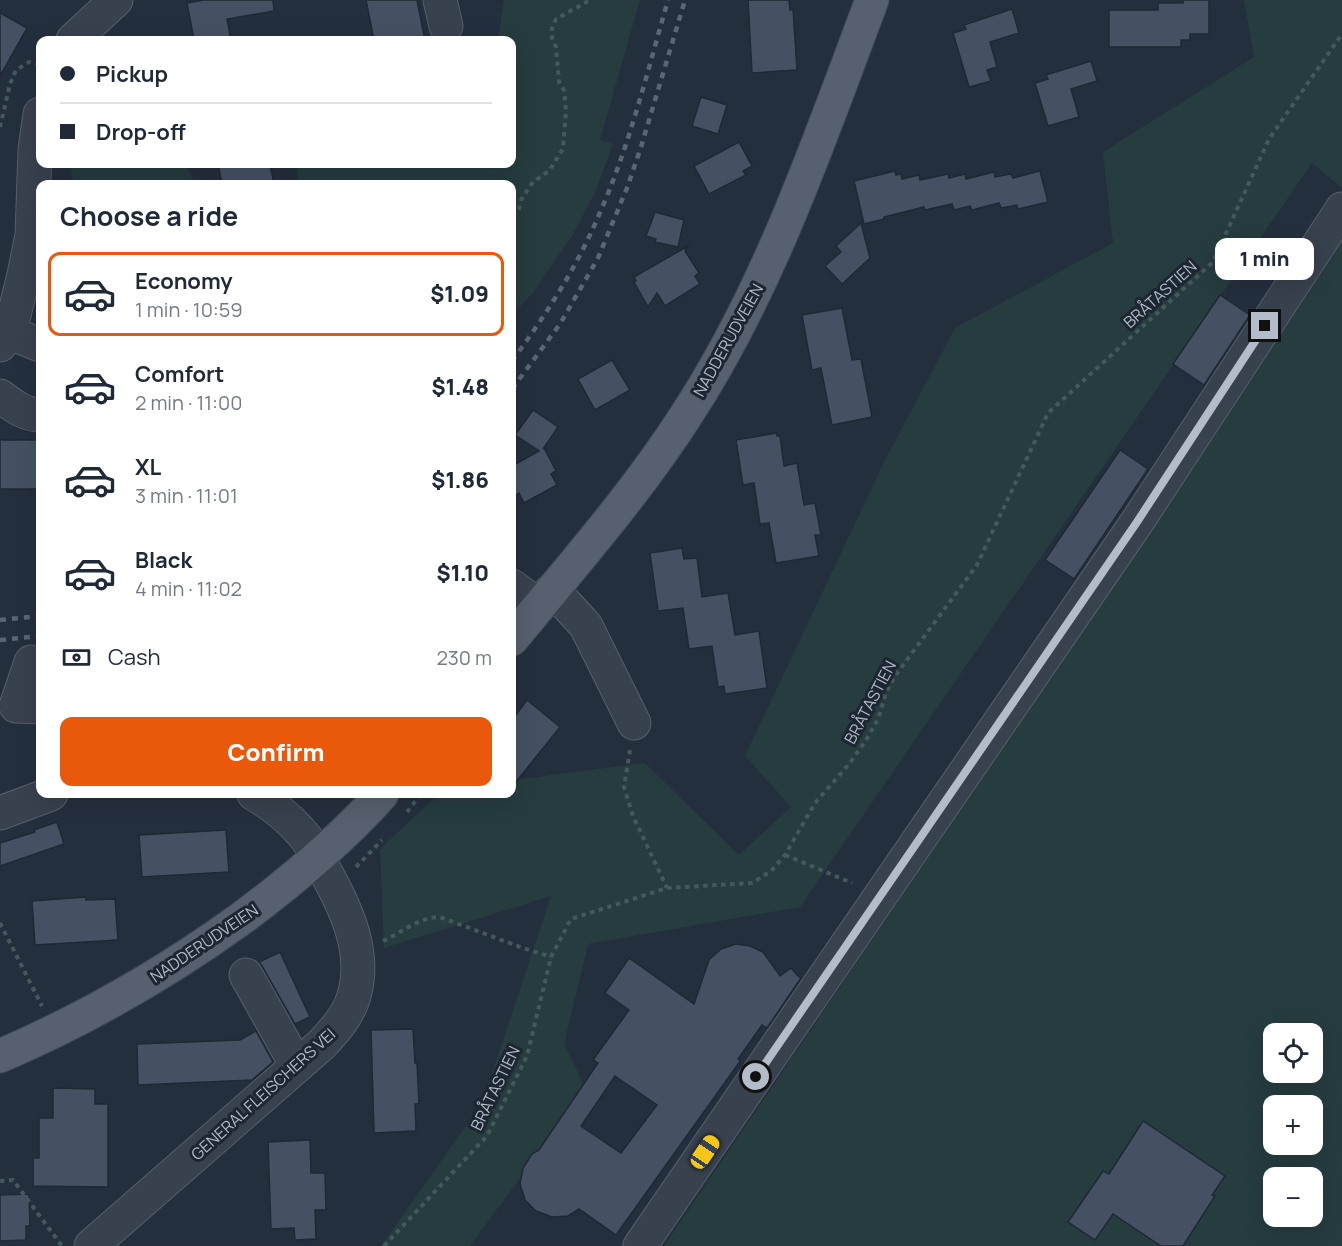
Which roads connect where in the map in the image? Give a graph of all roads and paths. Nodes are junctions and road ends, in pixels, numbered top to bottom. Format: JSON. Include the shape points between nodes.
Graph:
{"nodes":[{"id":1,"x":116,"y":0,"type":"edge"},
{"id":2,"x":590,"y":0,"type":"edge"},
{"id":3,"x":873,"y":0,"type":"edge"},
{"id":4,"x":1342,"y":34,"type":"edge"},
{"id":5,"x":78,"y":36,"type":"edge"},
{"id":6,"x":36,"y":64,"type":"edge"},
{"id":7,"x":0,"y":127,"type":"edge"},
{"id":8,"x":36,"y":142,"type":"edge"},
{"id":9,"x":1342,"y":208,"type":"edge"},
{"id":10,"x":516,"y":212,"type":"edge"},
{"id":11,"x":4,"y":338,"type":"edge"},
{"id":12,"x":36,"y":344,"type":"edge"},
{"id":13,"x":0,"y":396,"type":"edge"},
{"id":14,"x":36,"y":415,"type":"edge"},
{"id":15,"x":516,"y":587,"type":"edge"},
{"id":16,"x":545,"y":598,"type":"junction"},
{"id":17,"x":516,"y":634,"type":"edge"},
{"id":18,"x":31,"y":662,"type":"dead end"},
{"id":19,"x":36,"y":707,"type":"edge"},
{"id":20,"x":634,"y":723,"type":"joint"},
{"id":21,"x":40,"y":798,"type":"edge"},
{"id":22,"x":261,"y":798,"type":"edge"},
{"id":23,"x":378,"y":798,"type":"edge"},
{"id":24,"x":0,"y":813,"type":"edge"},
{"id":25,"x":785,"y":855,"type":"junction"},
{"id":26,"x":318,"y":858,"type":"junction"},
{"id":27,"x":667,"y":888,"type":"junction"},
{"id":28,"x":881,"y":895,"type":"junction"},
{"id":29,"x":0,"y":923,"type":"edge"},
{"id":30,"x":356,"y":947,"type":"junction"},
{"id":31,"x":550,"y":957,"type":"junction"},
{"id":32,"x":246,"y":975,"type":"dead end"},
{"id":33,"x":42,"y":1006,"type":"dead end"},
{"id":34,"x":0,"y":1056,"type":"edge"},
{"id":35,"x":297,"y":1066,"type":"junction"},
{"id":36,"x":0,"y":1181,"type":"edge"},
{"id":37,"x":62,"y":1246,"type":"edge"},
{"id":38,"x":91,"y":1246,"type":"edge"},
{"id":39,"x":384,"y":1246,"type":"edge"},
{"id":40,"x":640,"y":1246,"type":"edge"}],
"edges":[{"from":1,"to":5,"type":"street"},
{"from":2,"to":10,"type":"path","via":[[556,19],[552,28],[566,110],[563,149],[549,171],[533,182]]},
{"from":3,"to":16,"type":"main road","name":"NADDERUDVEIEN","via":[[777,247],[718,364],[647,471]]},
{"from":4,"to":25,"type":"path","name":"BRÅTASTIEN","via":[[1269,139],[1213,261],[1048,413],[977,566],[895,676],[866,740],[815,803]]},
{"from":6,"to":7,"type":"path","via":[[29,62],[16,70]]},
{"from":8,"to":11,"type":"street","via":[[32,235]]},
{"from":9,"to":28,"type":"street","via":[[1137,522]]},
{"from":11,"to":12,"type":"street"},
{"from":13,"to":14,"type":"street"},
{"from":15,"to":16,"type":"street"},
{"from":16,"to":17,"type":"main road","name":"NADDERUDVEIEN"},
{"from":16,"to":20,"type":"street","via":[[566,604],[586,626]]},
{"from":18,"to":19,"type":"street","via":[[16,706]]},
{"from":20,"to":27,"type":"path","via":[[624,787],[633,816]]},
{"from":21,"to":24,"type":"street"},
{"from":22,"to":26,"type":"street","name":"GENERAL FLEISCHERS VEI","via":[[301,831]]},
{"from":23,"to":26,"type":"main road","name":"NADDERUDVEIEN"},
{"from":25,"to":27,"type":"path","name":"BRÅTASTIEN","via":[[771,871],[752,883]]},
{"from":25,"to":28,"type":"path"},
{"from":26,"to":30,"type":"street","name":"GENERAL FLEISCHERS VEI","via":[[348,917]]},
{"from":26,"to":34,"type":"main road","name":"NADDERUDVEIEN","via":[[278,892],[177,964],[88,1014]]},
{"from":27,"to":31,"type":"path","name":"BRÅTASTIEN","via":[[571,918]]},
{"from":28,"to":40,"type":"street"},
{"from":29,"to":33,"type":"path"},
{"from":30,"to":31,"type":"path","via":[[379,943],[422,921],[440,917]]},
{"from":30,"to":35,"type":"street","name":"GENERAL FLEISCHERS VEI","via":[[356,985],[347,1013],[322,1044]]},
{"from":31,"to":39,"type":"path","name":"BRÅTASTIEN","via":[[527,1056],[487,1136]]},
{"from":32,"to":35,"type":"street"},
{"from":35,"to":38,"type":"street","name":"GENERAL FLEISCHERS VEI"},
{"from":36,"to":37,"type":"path","via":[[13,1180]]}]}
